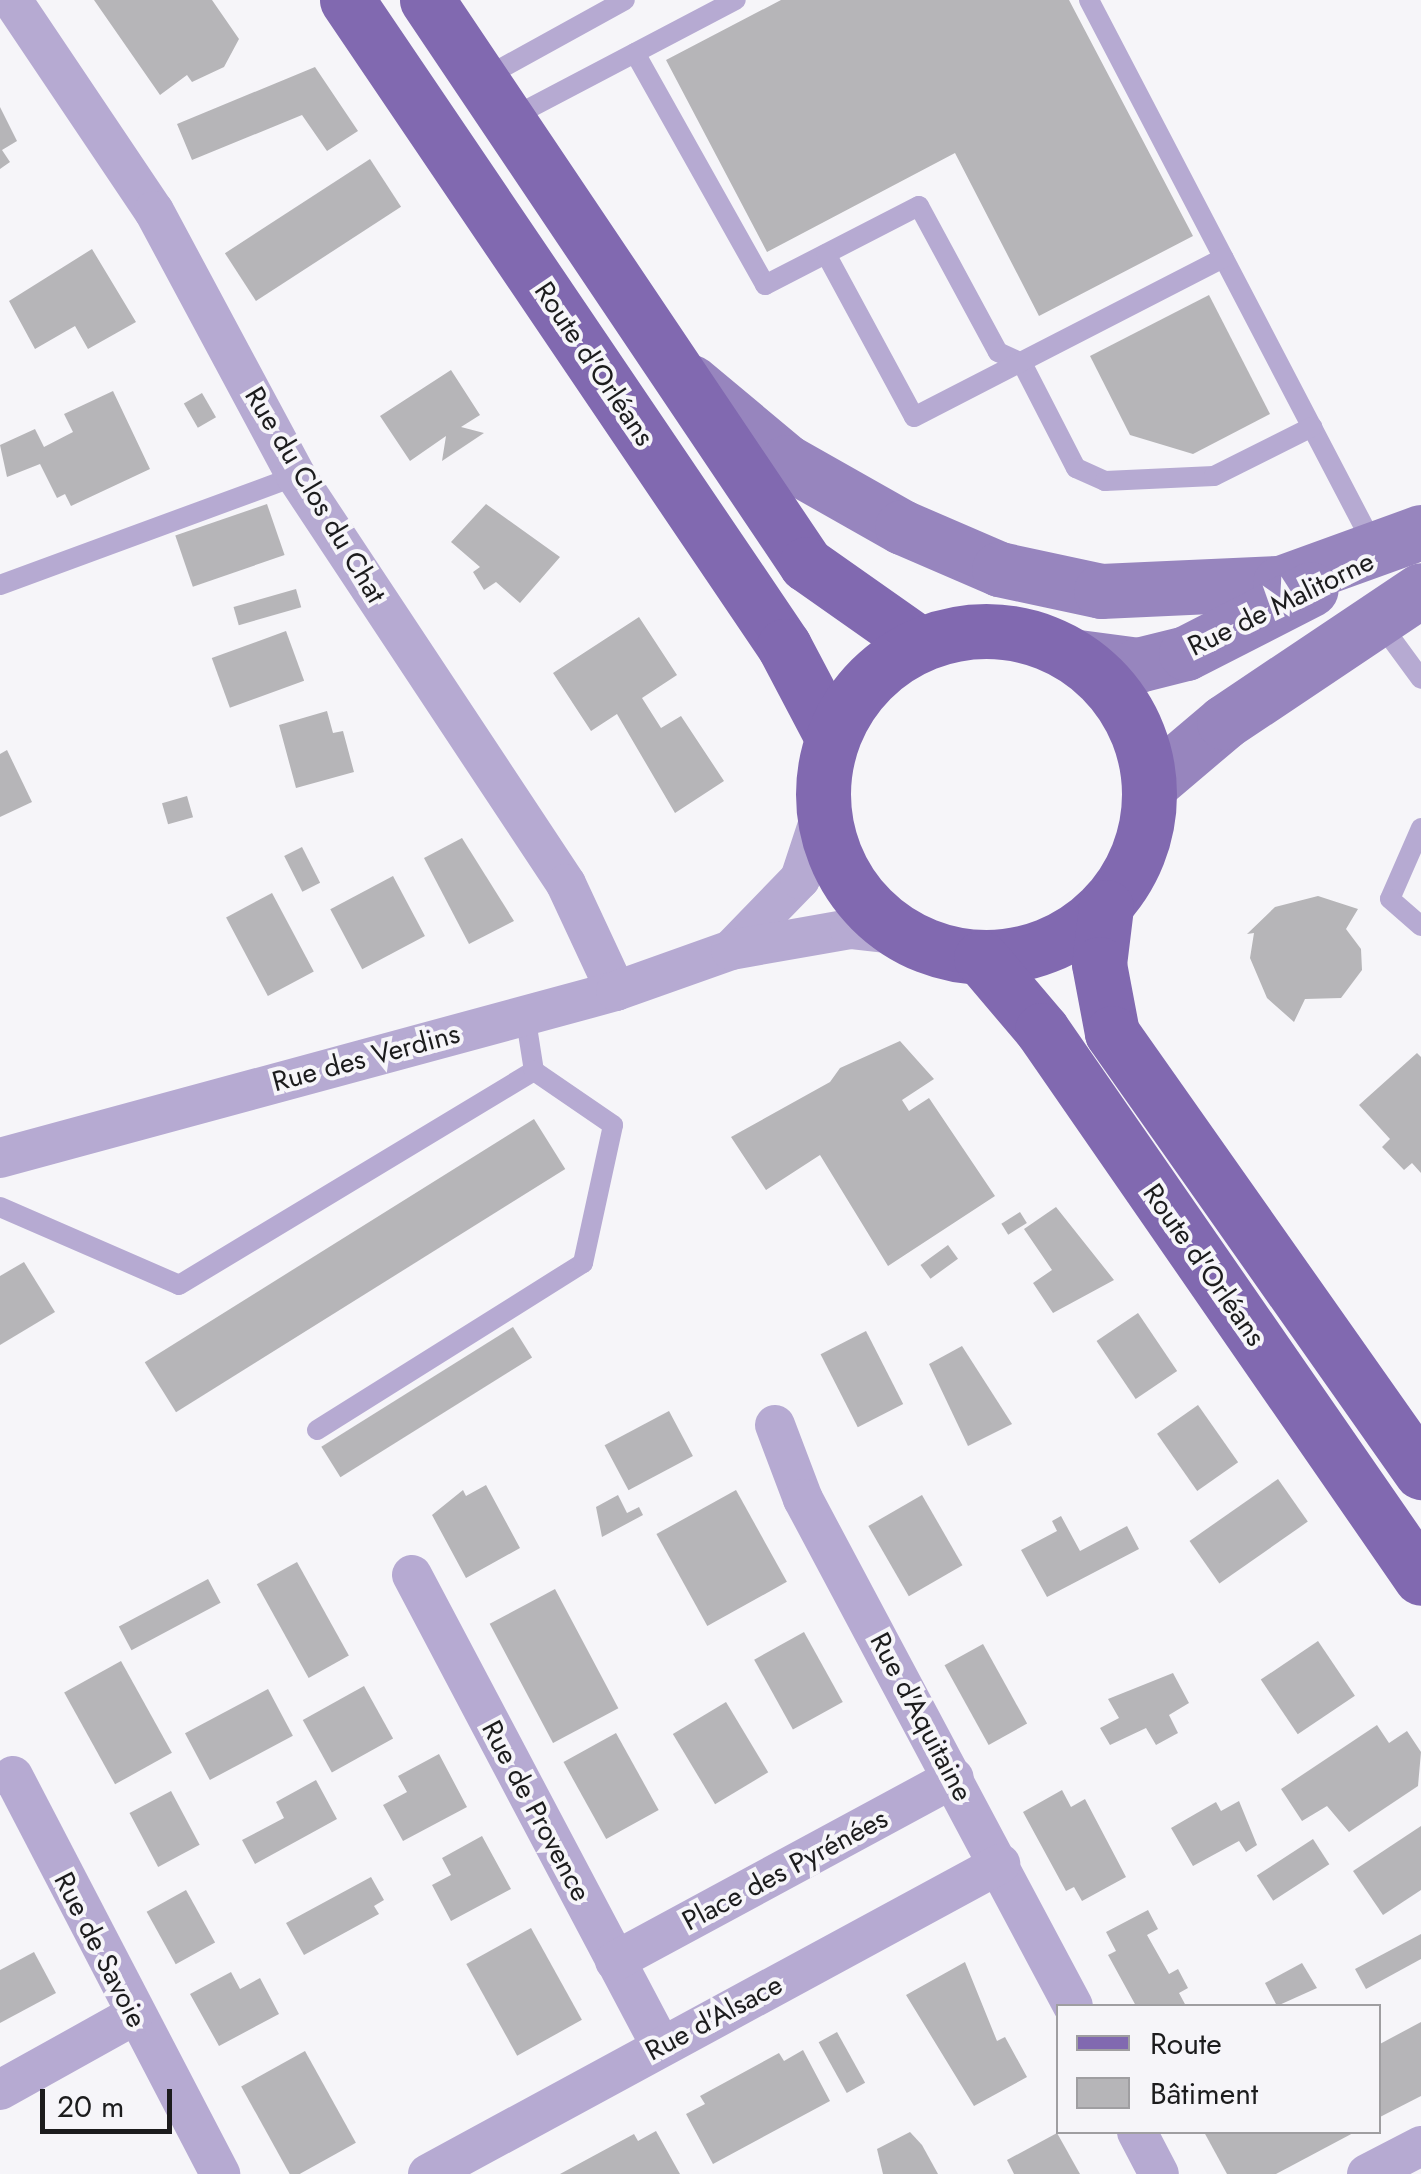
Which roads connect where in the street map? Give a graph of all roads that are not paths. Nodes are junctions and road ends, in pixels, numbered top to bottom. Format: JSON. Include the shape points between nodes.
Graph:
{"nodes":[{"id":1,"x":12,"y":0,"type":"edge"},
{"id":2,"x":347,"y":0,"type":"edge"},
{"id":3,"x":426,"y":0,"type":"edge"},
{"id":4,"x":625,"y":0,"type":"edge"},
{"id":5,"x":736,"y":0,"type":"edge"},
{"id":6,"x":1089,"y":0,"type":"edge"},
{"id":7,"x":636,"y":52,"type":"junction"},
{"id":8,"x":493,"y":100,"type":"junction"},
{"id":9,"x":826,"y":254,"type":"junction"},
{"id":10,"x":1224,"y":258,"type":"junction"},
{"id":11,"x":1022,"y":363,"type":"junction"},
{"id":12,"x":673,"y":367,"type":"junction"},
{"id":13,"x":1312,"y":427,"type":"junction"},
{"id":14,"x":296,"y":476,"type":"junction"},
{"id":15,"x":1406,"y":538,"type":"edge"},
{"id":16,"x":0,"y":585,"type":"edge"},
{"id":17,"x":1398,"y":603,"type":"edge"},
{"id":18,"x":920,"y":644,"type":"junction"},
{"id":19,"x":1078,"y":657,"type":"junction"},
{"id":20,"x":1421,"y":679,"type":"edge"},
{"id":21,"x":830,"y":735,"type":"junction"},
{"id":22,"x":1151,"y":784,"type":"junction"},
{"id":23,"x":823,"y":808,"type":"junction"},
{"id":24,"x":1421,"y":828,"type":"edge"},
{"id":25,"x":1106,"y":906,"type":"junction"},
{"id":26,"x":1421,"y":926,"type":"edge"},
{"id":27,"x":903,"y":935,"type":"junction"},
{"id":28,"x":730,"y":950,"type":"junction"},
{"id":29,"x":981,"y":958,"type":"junction"},
{"id":30,"x":616,"y":990,"type":"junction"},
{"id":31,"x":525,"y":1014,"type":"junction"},
{"id":32,"x":534,"y":1071,"type":"junction"},
{"id":33,"x":0,"y":1158,"type":"edge"},
{"id":34,"x":0,"y":1209,"type":"edge"},
{"id":35,"x":774,"y":1425,"type":"dead end"},
{"id":36,"x":316,"y":1430,"type":"dead end"},
{"id":37,"x":1421,"y":1472,"type":"edge"},
{"id":38,"x":412,"y":1576,"type":"dead end"},
{"id":39,"x":1421,"y":1578,"type":"edge"},
{"id":40,"x":13,"y":1776,"type":"dead end"},
{"id":41,"x":954,"y":1778,"type":"junction"},
{"id":42,"x":1000,"y":1864,"type":"junction"},
{"id":43,"x":616,"y":1961,"type":"junction"},
{"id":44,"x":1072,"y":2004,"type":"edge"},
{"id":45,"x":133,"y":2016,"type":"junction"},
{"id":46,"x":660,"y":2046,"type":"junction"},
{"id":47,"x":0,"y":2090,"type":"edge"},
{"id":48,"x":1138,"y":2134,"type":"edge"},
{"id":49,"x":1421,"y":2146,"type":"edge"},
{"id":50,"x":220,"y":2174,"type":"edge"},
{"id":51,"x":428,"y":2174,"type":"edge"},
{"id":52,"x":1158,"y":2174,"type":"edge"},
{"id":53,"x":1367,"y":2174,"type":"edge"}],
"edges":[{"from":1,"to":14,"type":"street","name":"Rue du Clos du Chat","via":[[154,210]]},
{"from":2,"to":21,"type":"main road","name":"Route d'Orléans","via":[[784,646]]},
{"from":3,"to":8,"type":"main road"},
{"from":4,"to":8,"type":"lane"},
{"from":5,"to":7,"type":"lane"},
{"from":6,"to":10,"type":"lane"},
{"from":7,"to":8,"type":"lane"},
{"from":7,"to":9,"type":"lane","via":[[765,284]]},
{"from":8,"to":12,"type":"main road"},
{"from":9,"to":11,"type":"lane","via":[[919,206],[998,352]]},
{"from":9,"to":11,"type":"lane","via":[[914,417]]},
{"from":10,"to":11,"type":"lane"},
{"from":10,"to":13,"type":"lane"},
{"from":11,"to":13,"type":"lane","via":[[1076,468],[1105,482],[1214,476]]},
{"from":12,"to":15,"type":"main road","via":[[787,462],[902,528],[999,569],[1101,591],[1280,583]]},
{"from":12,"to":18,"type":"main road","via":[[806,564]]},
{"from":13,"to":15,"type":"lane"},
{"from":14,"to":16,"type":"lane"},
{"from":14,"to":30,"type":"street","name":"Rue du Clos du Chat","via":[[566,884]]},
{"from":15,"to":19,"type":"main road","name":"Rue de Malitorne","via":[[1186,653],[1138,665]]},
{"from":17,"to":20,"type":"lane"},
{"from":17,"to":22,"type":"main road","name":"Rue de Malitorne","via":[[1224,722]]},
{"from":18,"to":19,"type":"main road","via":[[973,630],[1028,635]]},
{"from":18,"to":21,"type":"main road","via":[[878,670]]},
{"from":19,"to":22,"type":"main road","via":[[1115,692],[1140,735]]},
{"from":21,"to":23,"type":"main road"},
{"from":22,"to":25,"type":"main road","via":[[1142,843]]},
{"from":23,"to":27,"type":"main road","via":[[836,858],[863,902]]},
{"from":23,"to":28,"type":"street","name":"Rue des Verdins","via":[[800,880]]},
{"from":24,"to":26,"type":"lane","via":[[1390,899]]},
{"from":25,"to":29,"type":"main road","via":[[1070,935],[1027,953]]},
{"from":25,"to":37,"type":"main road","via":[[1098,964],[1112,1033]]},
{"from":27,"to":28,"type":"street","name":"Rue des Verdins","via":[[850,930]]},
{"from":27,"to":29,"type":"main road"},
{"from":28,"to":30,"type":"street","name":"Rue des Verdins"},
{"from":29,"to":39,"type":"main road","name":"Route d'Orléans","via":[[1042,1030]]},
{"from":30,"to":31,"type":"street","name":"Rue des Verdins"},
{"from":31,"to":32,"type":"lane"},
{"from":31,"to":33,"type":"street","name":"Rue des Verdins"},
{"from":32,"to":34,"type":"lane","via":[[179,1285]]},
{"from":32,"to":36,"type":"lane","via":[[613,1125],[583,1262]]},
{"from":35,"to":41,"type":"street","name":"Rue d'Aquitaine","via":[[803,1499]]},
{"from":38,"to":43,"type":"street","name":"Rue de Provence"},
{"from":40,"to":45,"type":"street","name":"Rue de Savoie"},
{"from":41,"to":42,"type":"street","name":"Rue d'Aquitaine"},
{"from":41,"to":43,"type":"street","name":"Place des Pyrénées"},
{"from":42,"to":44,"type":"street","name":"Rue d'Aquitaine"},
{"from":42,"to":46,"type":"street","name":"Rue d'Alsace"},
{"from":43,"to":46,"type":"street","name":"Rue de Provence"},
{"from":45,"to":47,"type":"street"},
{"from":45,"to":50,"type":"street","name":"Rue de Savoie"},
{"from":46,"to":51,"type":"street","name":"Rue d'Alsace"},
{"from":48,"to":52,"type":"street"},
{"from":49,"to":53,"type":"street"}]}
